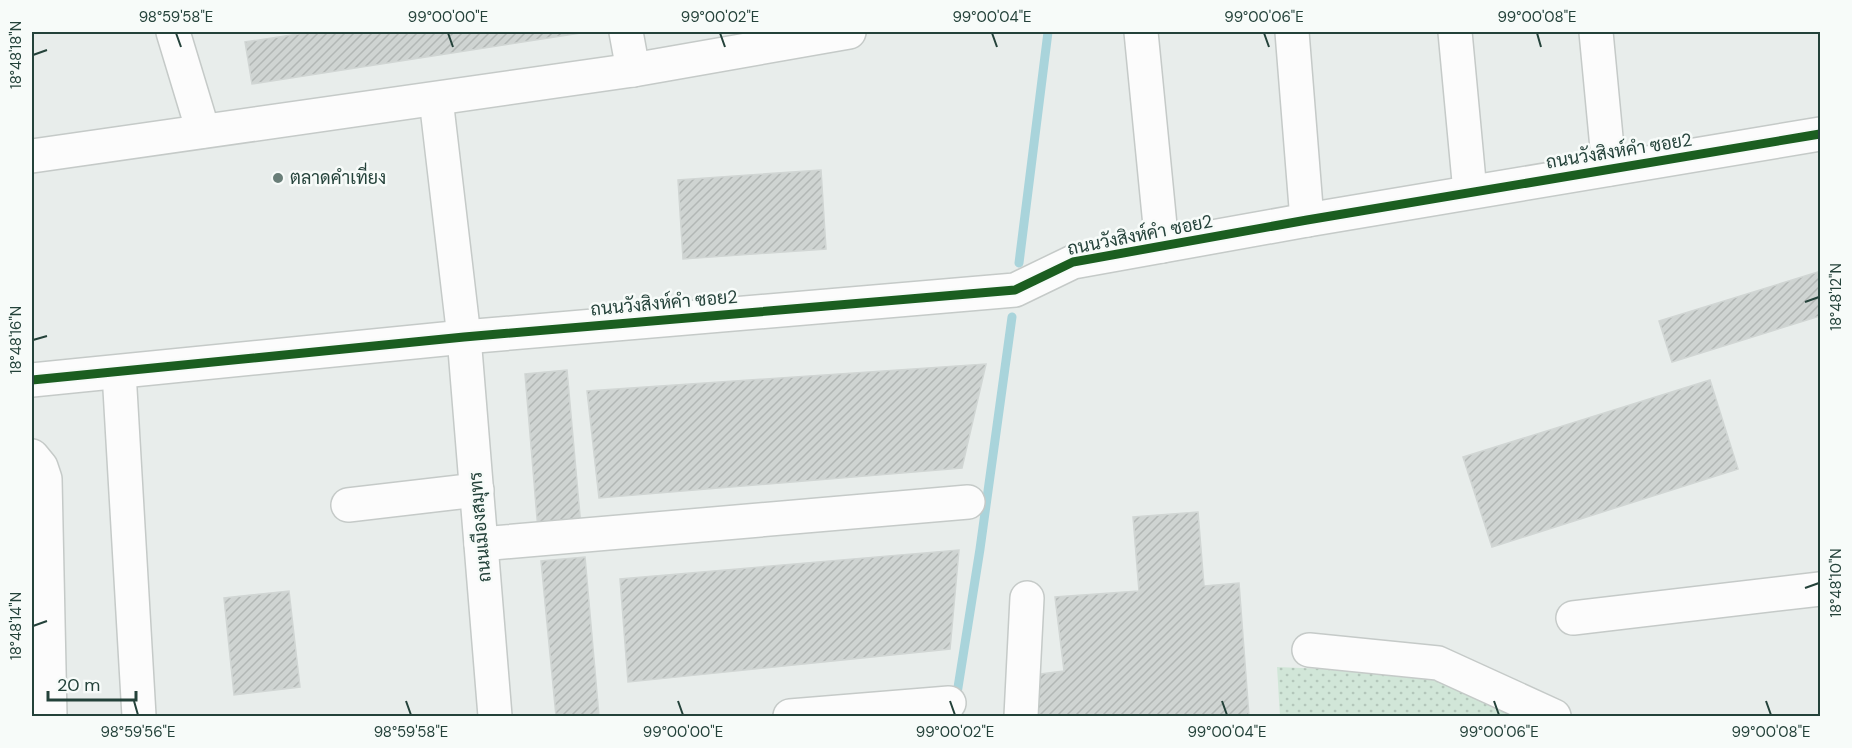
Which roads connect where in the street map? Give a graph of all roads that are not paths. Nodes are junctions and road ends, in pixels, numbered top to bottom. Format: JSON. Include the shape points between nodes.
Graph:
{"nodes":[{"id":1,"x":173,"y":32,"type":"edge"},
{"id":2,"x":626,"y":32,"type":"edge"},
{"id":3,"x":849,"y":32,"type":"edge"},
{"id":4,"x":1141,"y":32,"type":"edge"},
{"id":5,"x":1292,"y":32,"type":"edge"},
{"id":6,"x":1455,"y":32,"type":"edge"},
{"id":7,"x":1596,"y":32,"type":"edge"},
{"id":8,"x":633,"y":70,"type":"junction"},
{"id":9,"x":436,"y":99,"type":"junction"},
{"id":10,"x":203,"y":131,"type":"junction"},
{"id":11,"x":1821,"y":134,"type":"edge"},
{"id":12,"x":32,"y":156,"type":"edge"},
{"id":13,"x":1609,"y":169,"type":"junction"},
{"id":14,"x":1470,"y":192,"type":"junction"},
{"id":15,"x":1307,"y":220,"type":"junction"},
{"id":16,"x":1162,"y":246,"type":"junction"},
{"id":17,"x":464,"y":337,"type":"junction"},
{"id":18,"x":119,"y":372,"type":"junction"},
{"id":19,"x":32,"y":380,"type":"edge"},
{"id":20,"x":32,"y":456,"type":"edge"},
{"id":21,"x":477,"y":490,"type":"junction"},
{"id":22,"x":968,"y":502,"type":"dead end"},
{"id":23,"x":348,"y":505,"type":"dead end"},
{"id":24,"x":481,"y":544,"type":"junction"},
{"id":25,"x":1821,"y":589,"type":"edge"},
{"id":26,"x":1027,"y":598,"type":"dead end"},
{"id":27,"x":1573,"y":618,"type":"dead end"},
{"id":28,"x":1309,"y":650,"type":"dead end"},
{"id":29,"x":949,"y":703,"type":"dead end"},
{"id":30,"x":50,"y":717,"type":"edge"},
{"id":31,"x":139,"y":717,"type":"edge"},
{"id":32,"x":495,"y":717,"type":"edge"},
{"id":33,"x":790,"y":717,"type":"edge"},
{"id":34,"x":1021,"y":717,"type":"edge"},
{"id":35,"x":1554,"y":717,"type":"edge"}],
"edges":[{"from":1,"to":10,"type":"street"},
{"from":2,"to":8,"type":"street"},
{"from":3,"to":8,"type":"street"},
{"from":4,"to":16,"type":"street"},
{"from":5,"to":15,"type":"street"},
{"from":6,"to":14,"type":"street"},
{"from":7,"to":13,"type":"street"},
{"from":8,"to":9,"type":"street"},
{"from":9,"to":10,"type":"street"},
{"from":9,"to":17,"type":"street","name":"ถนนเมืองสมุทร"},
{"from":10,"to":12,"type":"street"},
{"from":11,"to":13,"type":"street","name":"ถนนวังสิงห์คำ ซอย2"},
{"from":13,"to":14,"type":"street","name":"ถนนวังสิงห์คำ ซอย2"},
{"from":14,"to":15,"type":"street","name":"ถนนวังสิงห์คำ ซอย2"},
{"from":15,"to":16,"type":"street","name":"ถนนวังสิงห์คำ ซอย2"},
{"from":16,"to":17,"type":"street","name":"ถนนวังสิงห์คำ ซอย2","via":[[1073,262],[1016,290]]},
{"from":17,"to":18,"type":"street","name":"ถนนวังสิงห์คำ ซอย2"},
{"from":17,"to":21,"type":"street","name":"ถนนเมืองสมุทร"},
{"from":18,"to":19,"type":"street","name":"ถนนวังสิงห์คำ ซอย2"},
{"from":18,"to":31,"type":"street"},
{"from":20,"to":30,"type":"street","via":[[45,478]]},
{"from":21,"to":23,"type":"street"},
{"from":21,"to":24,"type":"street","name":"ถนนเมืองสมุทร"},
{"from":22,"to":24,"type":"street"},
{"from":24,"to":32,"type":"street","name":"ถนนเมืองสมุทร"},
{"from":25,"to":27,"type":"street"},
{"from":26,"to":34,"type":"street"},
{"from":28,"to":35,"type":"street","via":[[1438,663]]},
{"from":29,"to":33,"type":"street"}]}
